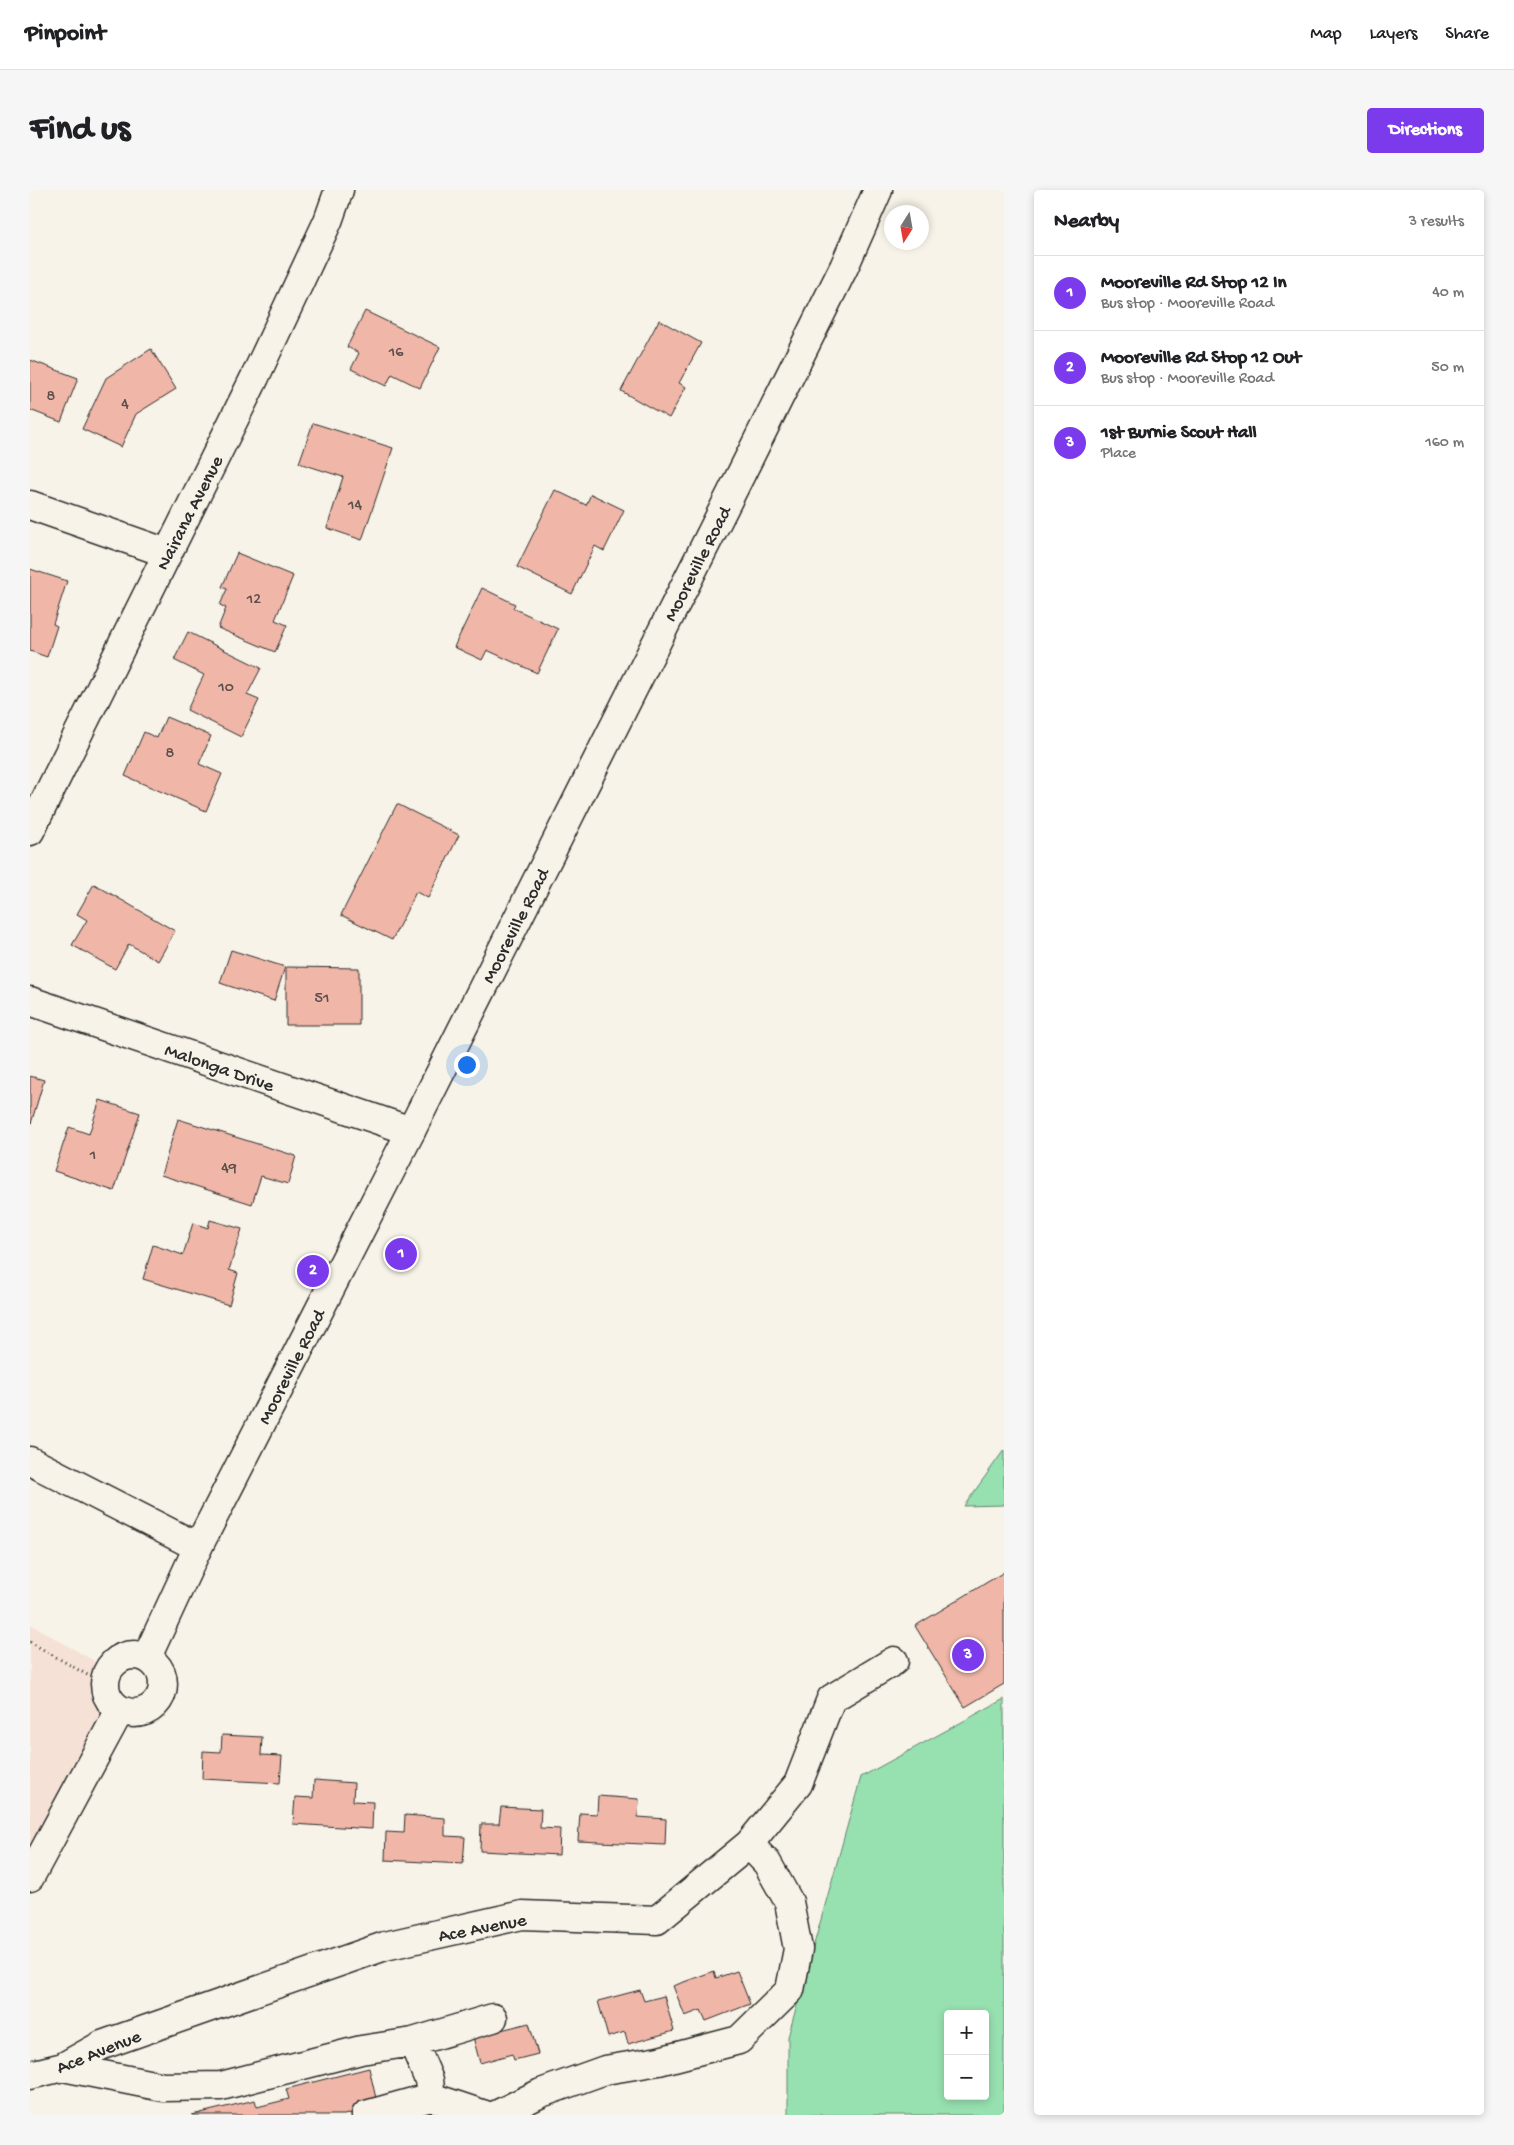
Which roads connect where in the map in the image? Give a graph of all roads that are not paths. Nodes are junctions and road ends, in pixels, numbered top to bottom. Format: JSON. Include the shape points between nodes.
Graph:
{"nodes":[{"id":1,"x":339,"y":190,"type":"edge"},
{"id":2,"x":878,"y":190,"type":"edge"},
{"id":3,"x":30,"y":505,"type":"edge"},
{"id":4,"x":167,"y":553,"type":"junction"},
{"id":5,"x":30,"y":830,"type":"edge"},
{"id":6,"x":30,"y":1001,"type":"edge"},
{"id":7,"x":411,"y":1131,"type":"junction"},
{"id":8,"x":30,"y":1461,"type":"edge"},
{"id":9,"x":198,"y":1547,"type":"junction"},
{"id":10,"x":147,"y":1657,"type":"junction"},
{"id":11,"x":894,"y":1661,"type":"dead end"},
{"id":12,"x":120,"y":1710,"type":"junction"},
{"id":13,"x":749,"y":1844,"type":"junction"},
{"id":14,"x":30,"y":1877,"type":"edge"},
{"id":15,"x":493,"y":2018,"type":"dead end"},
{"id":16,"x":412,"y":2042,"type":"junction"},
{"id":17,"x":63,"y":2067,"type":"junction"},
{"id":18,"x":30,"y":2074,"type":"edge"},
{"id":19,"x":431,"y":2097,"type":"junction"},
{"id":20,"x":366,"y":2115,"type":"edge"},
{"id":21,"x":486,"y":2115,"type":"edge"},
{"id":22,"x":496,"y":2115,"type":"edge"}],
"edges":[{"from":1,"to":4,"type":"main road","name":"Nairana Avenue","via":[[328,221],[255,377]]},
{"from":2,"to":7,"type":"main road","name":"Mooreville Road","via":[[844,267],[758,441]]},
{"from":3,"to":4,"type":"main road"},
{"from":4,"to":5,"type":"main road","name":"Nairana Avenue"},
{"from":6,"to":7,"type":"main road","name":"Malonga Drive"},
{"from":7,"to":9,"type":"main road","name":"Mooreville Road"},
{"from":8,"to":9,"type":"main road"},
{"from":9,"to":10,"type":"main road","name":"Mooreville Road"},
{"from":10,"to":12,"type":"main road","via":[[138,1654],[121,1657],[108,1669],[104,1684],[108,1699]]},
{"from":10,"to":12,"type":"main road","via":[[160,1670],[163,1679],[160,1697],[147,1710],[129,1713]]},
{"from":11,"to":13,"type":"main road","name":"Ace Avenue","via":[[831,1699],[798,1784]]},
{"from":12,"to":14,"type":"main road"},
{"from":13,"to":17,"type":"main road","name":"Ace Avenue","via":[[657,1920],[522,1915],[385,1946],[102,2045]]},
{"from":13,"to":22,"type":"main road","via":[[767,1863],[789,1902],[798,1950],[790,1990],[739,2040],[659,2061],[605,2070],[541,2092]]},
{"from":15,"to":16,"type":"main road"},
{"from":16,"to":17,"type":"main road","via":[[361,2050],[221,2086],[163,2087]]},
{"from":16,"to":19,"type":"main road","via":[[429,2080]]},
{"from":17,"to":18,"type":"main road","name":"Ace Avenue"},
{"from":19,"to":20,"type":"main road"},
{"from":19,"to":21,"type":"main road"}]}
